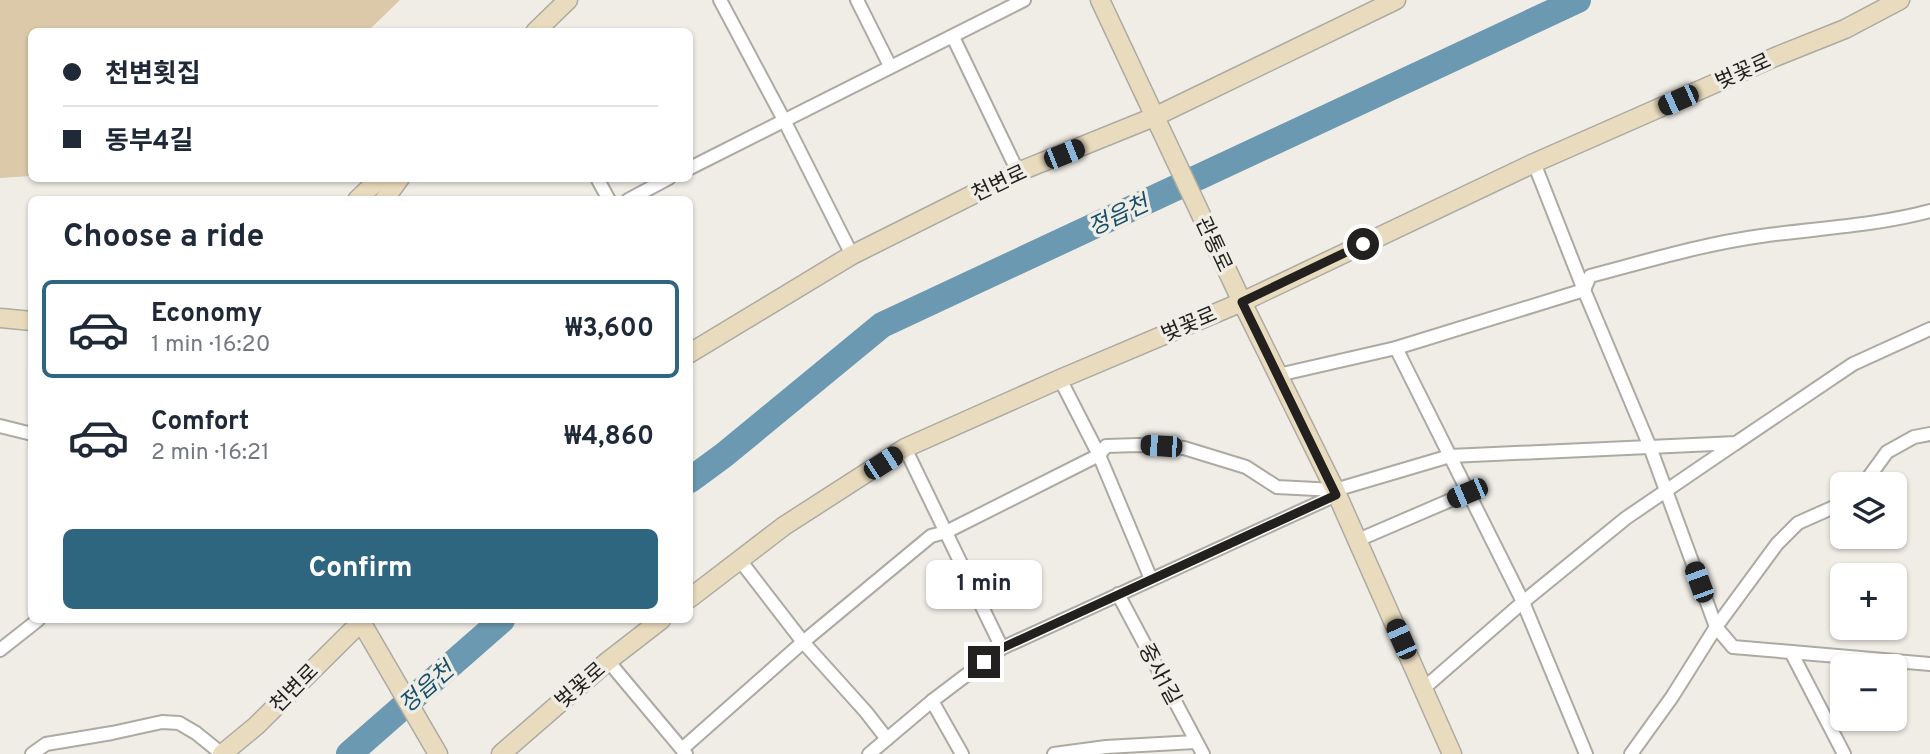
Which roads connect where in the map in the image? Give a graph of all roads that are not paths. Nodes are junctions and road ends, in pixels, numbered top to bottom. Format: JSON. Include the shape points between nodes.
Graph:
{"nodes":[{"id":1,"x":568,"y":0,"type":"edge"},
{"id":2,"x":720,"y":0,"type":"edge"},
{"id":3,"x":857,"y":0,"type":"edge"},
{"id":4,"x":1024,"y":0,"type":"edge"},
{"id":5,"x":1100,"y":0,"type":"edge"},
{"id":6,"x":1396,"y":0,"type":"edge"},
{"id":7,"x":1900,"y":0,"type":"edge"},
{"id":8,"x":539,"y":28,"type":"edge"},
{"id":9,"x":953,"y":37,"type":"junction"},
{"id":10,"x":890,"y":66,"type":"junction"},
{"id":11,"x":1154,"y":117,"type":"junction"},
{"id":12,"x":784,"y":120,"type":"junction"},
{"id":13,"x":1534,"y":163,"type":"junction"},
{"id":14,"x":693,"y":166,"type":"edge"},
{"id":15,"x":1018,"y":172,"type":"junction"},
{"id":16,"x":376,"y":182,"type":"edge"},
{"id":17,"x":662,"y":182,"type":"edge"},
{"id":18,"x":361,"y":196,"type":"edge"},
{"id":19,"x":635,"y":196,"type":"edge"},
{"id":20,"x":1930,"y":211,"type":"edge"},
{"id":21,"x":852,"y":255,"type":"junction"},
{"id":22,"x":1584,"y":290,"type":"junction"},
{"id":23,"x":1242,"y":302,"type":"junction"},
{"id":24,"x":0,"y":318,"type":"edge"},
{"id":25,"x":28,"y":321,"type":"edge"},
{"id":26,"x":1930,"y":329,"type":"edge"},
{"id":27,"x":1396,"y":348,"type":"junction"},
{"id":28,"x":693,"y":351,"type":"edge"},
{"id":29,"x":1278,"y":375,"type":"junction"},
{"id":30,"x":1060,"y":379,"type":"junction"},
{"id":31,"x":0,"y":426,"type":"edge"},
{"id":32,"x":28,"y":433,"type":"edge"},
{"id":33,"x":1930,"y":434,"type":"edge"},
{"id":34,"x":1737,"y":443,"type":"junction"},
{"id":35,"x":1650,"y":447,"type":"junction"},
{"id":36,"x":905,"y":448,"type":"junction"},
{"id":37,"x":1099,"y":455,"type":"junction"},
{"id":38,"x":1450,"y":456,"type":"junction"},
{"id":39,"x":1873,"y":472,"type":"edge"},
{"id":40,"x":1667,"y":492,"type":"junction"},
{"id":41,"x":1336,"y":493,"type":"junction"},
{"id":42,"x":1467,"y":493,"type":"junction"},
{"id":43,"x":1830,"y":509,"type":"edge"},
{"id":44,"x":947,"y":531,"type":"junction"},
{"id":45,"x":1358,"y":540,"type":"junction"},
{"id":46,"x":739,"y":559,"type":"junction"},
{"id":47,"x":1151,"y":579,"type":"junction"},
{"id":48,"x":1118,"y":594,"type":"junction"},
{"id":49,"x":693,"y":596,"type":"edge"},
{"id":50,"x":1523,"y":602,"type":"junction"},
{"id":51,"x":34,"y":623,"type":"edge"},
{"id":52,"x":358,"y":623,"type":"edge"},
{"id":53,"x":363,"y":623,"type":"edge"},
{"id":54,"x":657,"y":623,"type":"edge"},
{"id":55,"x":1716,"y":627,"type":"junction"},
{"id":56,"x":803,"y":642,"type":"junction"},
{"id":57,"x":1002,"y":648,"type":"junction"},
{"id":58,"x":0,"y":650,"type":"edge"},
{"id":59,"x":1791,"y":652,"type":"junction"},
{"id":60,"x":608,"y":660,"type":"junction"},
{"id":61,"x":1930,"y":664,"type":"edge"},
{"id":62,"x":1423,"y":689,"type":"junction"},
{"id":63,"x":932,"y":701,"type":"junction"},
{"id":64,"x":887,"y":739,"type":"junction"},
{"id":65,"x":1195,"y":742,"type":"junction"},
{"id":66,"x":684,"y":751,"type":"edge"},
{"id":67,"x":32,"y":754,"type":"edge"},
{"id":68,"x":222,"y":754,"type":"edge"},
{"id":69,"x":438,"y":754,"type":"edge"},
{"id":70,"x":501,"y":754,"type":"edge"},
{"id":71,"x":869,"y":754,"type":"edge"},
{"id":72,"x":962,"y":754,"type":"edge"},
{"id":73,"x":1054,"y":754,"type":"edge"},
{"id":74,"x":1203,"y":754,"type":"edge"},
{"id":75,"x":1452,"y":754,"type":"edge"},
{"id":76,"x":1586,"y":754,"type":"edge"},
{"id":77,"x":1631,"y":754,"type":"edge"},
{"id":78,"x":1844,"y":754,"type":"edge"}],
"edges":[{"from":1,"to":8,"type":"street"},
{"from":2,"to":12,"type":"street"},
{"from":3,"to":10,"type":"street"},
{"from":4,"to":9,"type":"street"},
{"from":5,"to":11,"type":"street","name":"관통로"},
{"from":6,"to":11,"type":"street","name":"천변로"},
{"from":7,"to":13,"type":"street","name":"벚꽃로","via":[[1845,29]]},
{"from":9,"to":10,"type":"street"},
{"from":9,"to":15,"type":"street"},
{"from":10,"to":12,"type":"street"},
{"from":11,"to":15,"type":"street","name":"천변로"},
{"from":11,"to":23,"type":"street","name":"관통로"},
{"from":12,"to":14,"type":"street"},
{"from":12,"to":21,"type":"street"},
{"from":13,"to":22,"type":"street"},
{"from":13,"to":23,"type":"street","name":"벚꽃로"},
{"from":15,"to":21,"type":"street","name":"천변로"},
{"from":16,"to":18,"type":"street"},
{"from":17,"to":19,"type":"street"},
{"from":20,"to":22,"type":"street","via":[[1866,225],[1719,242],[1590,276]]},
{"from":21,"to":28,"type":"street","name":"천변로"},
{"from":22,"to":27,"type":"street"},
{"from":22,"to":35,"type":"street"},
{"from":23,"to":29,"type":"street","name":"관통로"},
{"from":23,"to":30,"type":"street","name":"벚꽃로"},
{"from":24,"to":25,"type":"street"},
{"from":26,"to":34,"type":"street","via":[[1853,364]]},
{"from":27,"to":29,"type":"street"},
{"from":27,"to":38,"type":"street"},
{"from":29,"to":41,"type":"street","name":"관통로"},
{"from":30,"to":36,"type":"street","name":"벚꽃로"},
{"from":30,"to":37,"type":"street"},
{"from":31,"to":32,"type":"street"},
{"from":33,"to":39,"type":"street","via":[[1886,452]]},
{"from":34,"to":35,"type":"street"},
{"from":34,"to":40,"type":"street"},
{"from":35,"to":38,"type":"street"},
{"from":35,"to":40,"type":"street"},
{"from":36,"to":44,"type":"street"},
{"from":36,"to":46,"type":"street","name":"벚꽃로"},
{"from":37,"to":41,"type":"street","via":[[1106,446],[1184,448],[1246,467],[1277,487]]},
{"from":37,"to":44,"type":"street"},
{"from":37,"to":47,"type":"street"},
{"from":38,"to":41,"type":"street"},
{"from":38,"to":42,"type":"street"},
{"from":40,"to":50,"type":"street","via":[[1626,518]]},
{"from":40,"to":55,"type":"street"},
{"from":41,"to":45,"type":"street","name":"관통로"},
{"from":41,"to":47,"type":"street"},
{"from":42,"to":45,"type":"street"},
{"from":42,"to":50,"type":"street"},
{"from":43,"to":55,"type":"street","via":[[1798,523],[1777,544]]},
{"from":44,"to":56,"type":"street","via":[[931,536]]},
{"from":44,"to":57,"type":"street"},
{"from":45,"to":62,"type":"street","name":"관통로"},
{"from":46,"to":49,"type":"street","name":"벚꽃로"},
{"from":46,"to":56,"type":"street"},
{"from":47,"to":48,"type":"street"},
{"from":48,"to":57,"type":"street"},
{"from":48,"to":65,"type":"street","name":"중사1길"},
{"from":50,"to":62,"type":"street"},
{"from":50,"to":76,"type":"street"},
{"from":51,"to":58,"type":"street"},
{"from":52,"to":68,"type":"street","name":"천변로"},
{"from":53,"to":69,"type":"street"},
{"from":54,"to":60,"type":"street","name":"벚꽃로"},
{"from":55,"to":59,"type":"street","via":[[1733,647]]},
{"from":55,"to":77,"type":"street"},
{"from":56,"to":64,"type":"street"},
{"from":56,"to":66,"type":"street"},
{"from":57,"to":63,"type":"street"},
{"from":59,"to":61,"type":"street"},
{"from":59,"to":78,"type":"street"},
{"from":60,"to":66,"type":"street"},
{"from":60,"to":70,"type":"street","name":"벚꽃로"},
{"from":62,"to":75,"type":"street","name":"관통로"},
{"from":63,"to":64,"type":"street"},
{"from":63,"to":72,"type":"street"},
{"from":64,"to":71,"type":"street"},
{"from":65,"to":73,"type":"street"},
{"from":65,"to":74,"type":"street","name":"중사1길"},
{"from":67,"to":68,"type":"street","via":[[46,744],[162,722],[179,723]]}]}
